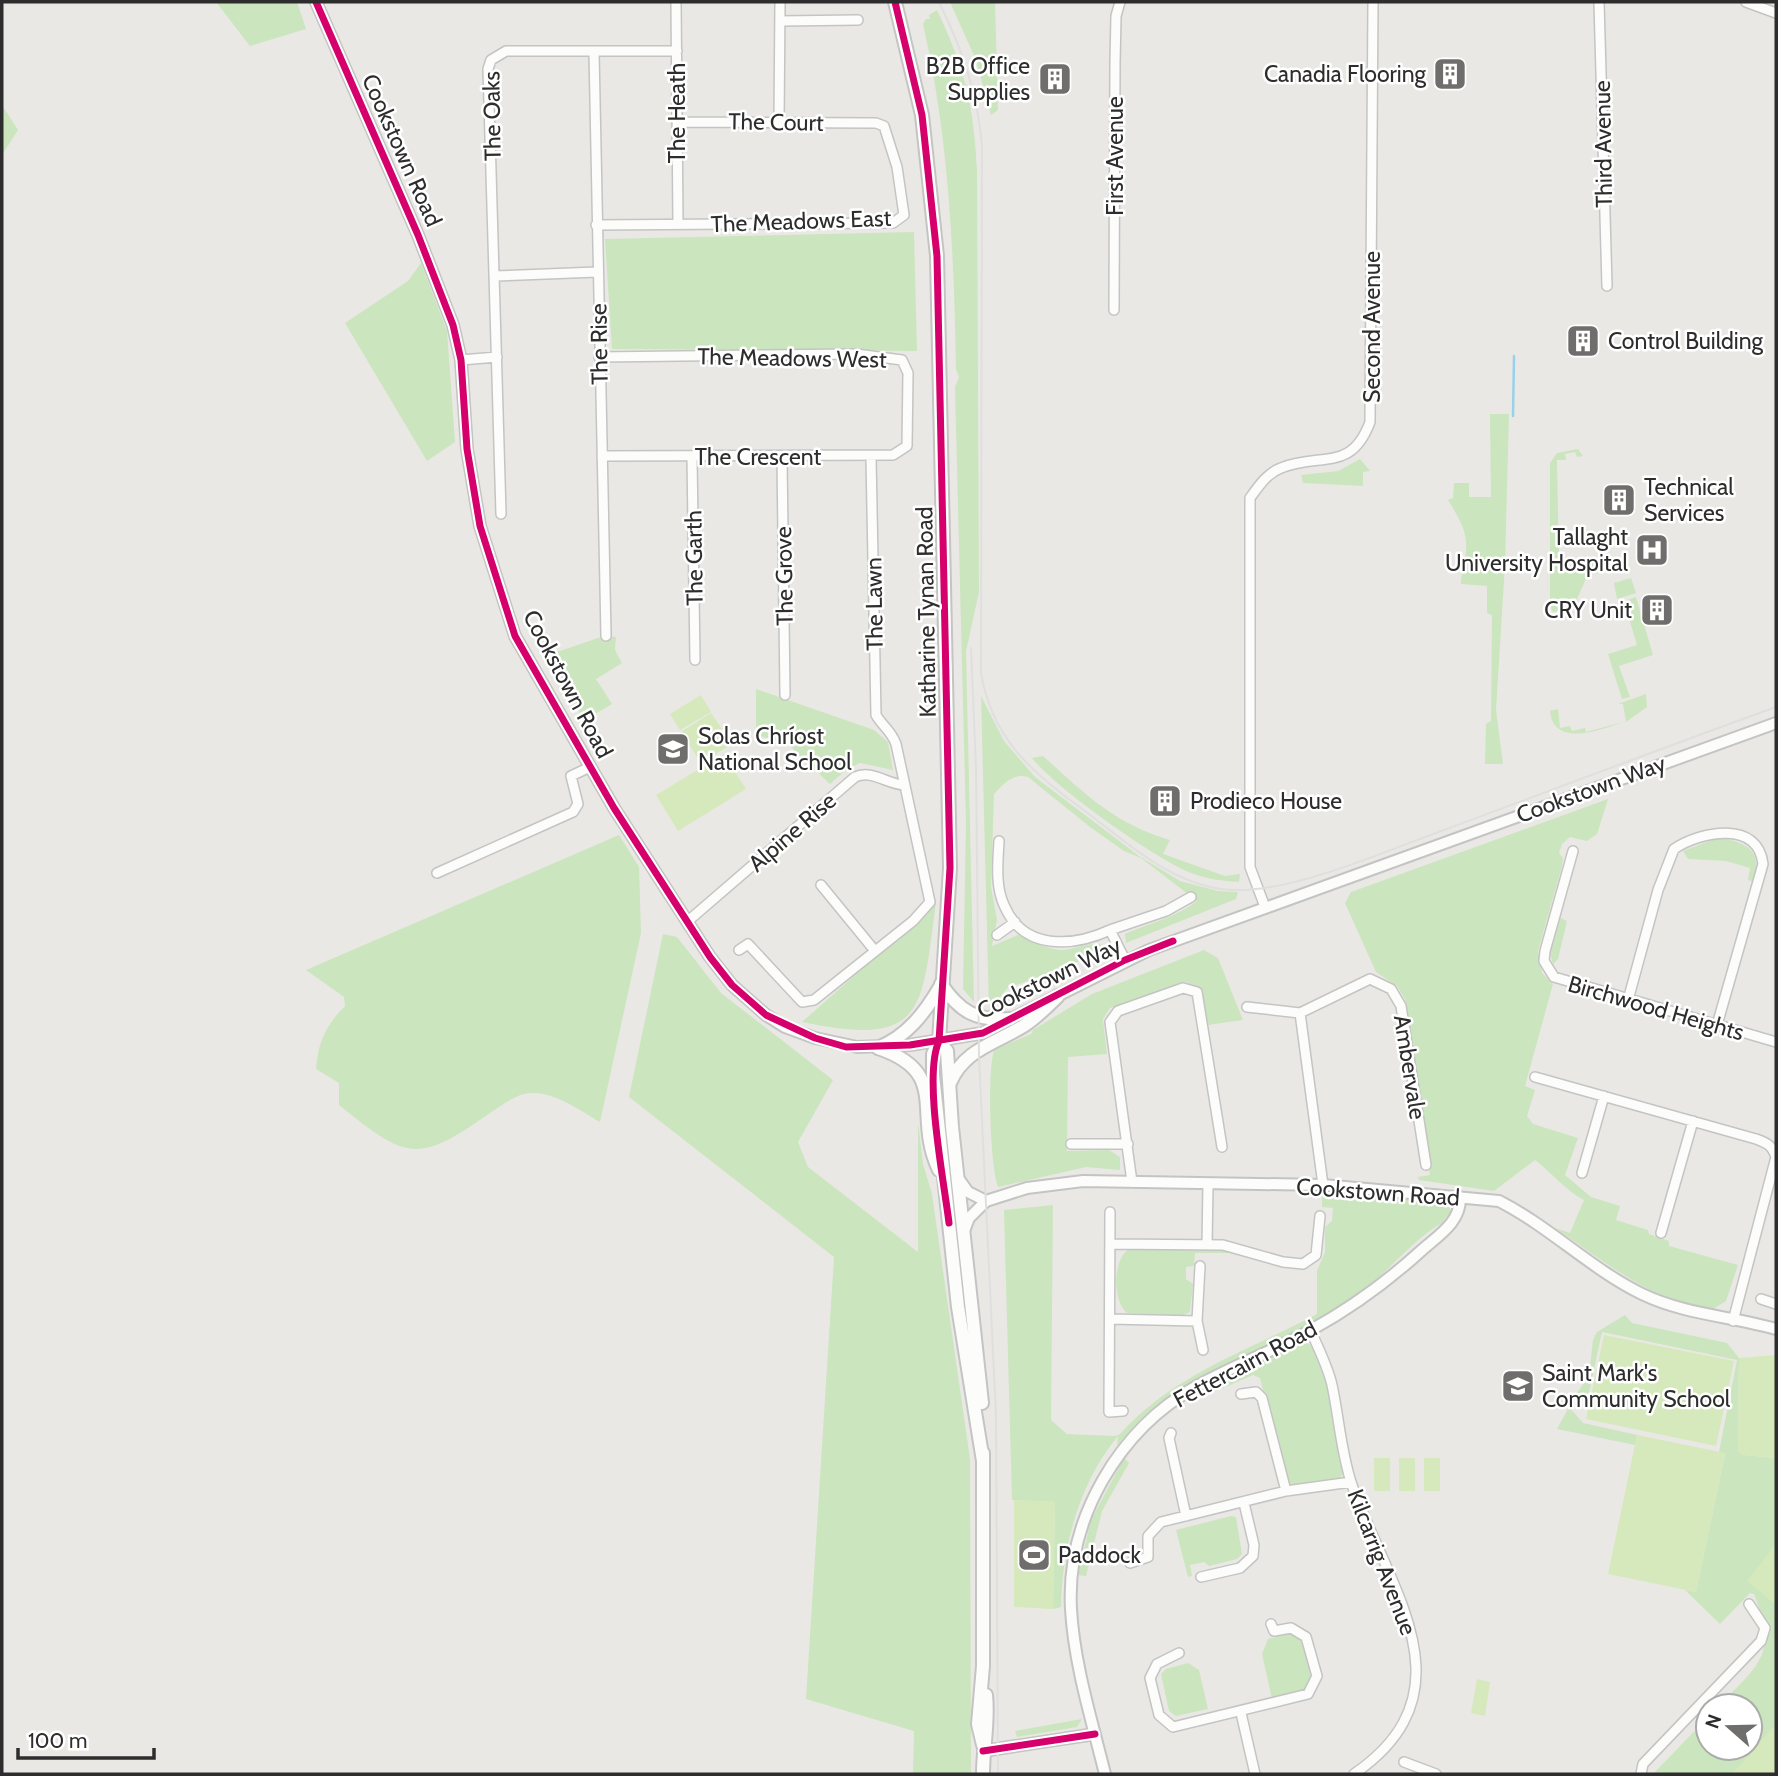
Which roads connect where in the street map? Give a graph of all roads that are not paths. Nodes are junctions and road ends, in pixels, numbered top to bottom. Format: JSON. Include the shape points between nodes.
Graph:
{"nodes":[{"id":1,"x":316,"y":2,"type":"edge"},
{"id":2,"x":676,"y":2,"type":"edge"},
{"id":3,"x":780,"y":2,"type":"edge"},
{"id":4,"x":895,"y":2,"type":"edge"},
{"id":5,"x":1120,"y":2,"type":"edge"},
{"id":6,"x":1373,"y":2,"type":"edge"},
{"id":7,"x":1599,"y":2,"type":"edge"},
{"id":8,"x":1746,"y":2,"type":"edge"},
{"id":9,"x":1776,"y":13,"type":"edge"},
{"id":10,"x":780,"y":20,"type":"junction"},
{"id":11,"x":858,"y":20,"type":"dead end"},
{"id":12,"x":677,"y":51,"type":"junction"},
{"id":13,"x":594,"y":52,"type":"junction"},
{"id":14,"x":779,"y":121,"type":"junction"},
{"id":15,"x":677,"y":122,"type":"junction"},
{"id":16,"x":876,"y":123,"type":"joint"},
{"id":17,"x":678,"y":223,"type":"junction"},
{"id":18,"x":596,"y":225,"type":"junction"},
{"id":19,"x":597,"y":272,"type":"junction"},
{"id":20,"x":495,"y":276,"type":"junction"},
{"id":21,"x":1607,"y":286,"type":"dead end"},
{"id":22,"x":1114,"y":310,"type":"dead end"},
{"id":23,"x":599,"y":357,"type":"junction"},
{"id":24,"x":497,"y":358,"type":"junction"},
{"id":25,"x":461,"y":360,"type":"junction"},
{"id":26,"x":908,"y":441,"type":"joint"},
{"id":27,"x":601,"y":456,"type":"junction"},
{"id":28,"x":692,"y":457,"type":"junction"},
{"id":29,"x":782,"y":457,"type":"junction"},
{"id":30,"x":871,"y":457,"type":"junction"},
{"id":31,"x":501,"y":514,"type":"dead end"},
{"id":32,"x":606,"y":636,"type":"dead end"},
{"id":33,"x":695,"y":660,"type":"dead end"},
{"id":34,"x":785,"y":695,"type":"dead end"},
{"id":35,"x":1776,"y":723,"type":"edge"},
{"id":36,"x":590,"y":767,"type":"junction"},
{"id":37,"x":905,"y":785,"type":"junction"},
{"id":38,"x":999,"y":841,"type":"dead end"},
{"id":39,"x":1573,"y":852,"type":"dead end"},
{"id":40,"x":437,"y":873,"type":"dead end"},
{"id":41,"x":821,"y":884,"type":"dead end"},
{"id":42,"x":1191,"y":897,"type":"dead end"},
{"id":43,"x":1265,"y":907,"type":"junction"},
{"id":44,"x":688,"y":921,"type":"junction"},
{"id":45,"x":1014,"y":922,"type":"junction"},
{"id":46,"x":1110,"y":930,"type":"junction"},
{"id":47,"x":998,"y":935,"type":"dead end"},
{"id":48,"x":740,"y":950,"type":"dead end"},
{"id":49,"x":876,"y":951,"type":"junction"},
{"id":50,"x":1125,"y":960,"type":"junction"},
{"id":51,"x":942,"y":984,"type":"junction"},
{"id":52,"x":1058,"y":996,"type":"junction"},
{"id":53,"x":1628,"y":1000,"type":"junction"},
{"id":54,"x":1247,"y":1007,"type":"dead end"},
{"id":55,"x":1300,"y":1013,"type":"junction"},
{"id":56,"x":1010,"y":1018,"type":"junction"},
{"id":57,"x":1717,"y":1026,"type":"junction"},
{"id":58,"x":939,"y":1041,"type":"junction"},
{"id":59,"x":1776,"y":1042,"type":"edge"},
{"id":60,"x":878,"y":1048,"type":"junction"},
{"id":61,"x":1535,"y":1077,"type":"dead end"},
{"id":62,"x":948,"y":1087,"type":"junction"},
{"id":63,"x":1604,"y":1096,"type":"junction"},
{"id":64,"x":1693,"y":1121,"type":"junction"},
{"id":65,"x":1071,"y":1144,"type":"dead end"},
{"id":66,"x":1128,"y":1144,"type":"junction"},
{"id":67,"x":1222,"y":1147,"type":"dead end"},
{"id":68,"x":1426,"y":1165,"type":"dead end"},
{"id":69,"x":1582,"y":1173,"type":"dead end"},
{"id":70,"x":958,"y":1178,"type":"junction"},
{"id":71,"x":944,"y":1180,"type":"junction"},
{"id":72,"x":1132,"y":1182,"type":"junction"},
{"id":73,"x":1208,"y":1185,"type":"junction"},
{"id":74,"x":1323,"y":1185,"type":"junction"},
{"id":75,"x":1460,"y":1197,"type":"junction"},
{"id":76,"x":986,"y":1200,"type":"junction"},
{"id":77,"x":1110,"y":1212,"type":"dead end"},
{"id":78,"x":1320,"y":1216,"type":"dead end"},
{"id":79,"x":964,"y":1231,"type":"junction"},
{"id":80,"x":1661,"y":1233,"type":"dead end"},
{"id":81,"x":1111,"y":1244,"type":"junction"},
{"id":82,"x":1207,"y":1245,"type":"junction"},
{"id":83,"x":1200,"y":1266,"type":"dead end"},
{"id":84,"x":1761,"y":1299,"type":"dead end"},
{"id":85,"x":1776,"y":1304,"type":"edge"},
{"id":86,"x":1110,"y":1319,"type":"junction"},
{"id":87,"x":1197,"y":1321,"type":"junction"},
{"id":88,"x":1733,"y":1321,"type":"junction"},
{"id":89,"x":1776,"y":1329,"type":"edge"},
{"id":90,"x":1311,"y":1331,"type":"junction"},
{"id":91,"x":1203,"y":1350,"type":"dead end"},
{"id":92,"x":1241,"y":1394,"type":"dead end"},
{"id":93,"x":1123,"y":1411,"type":"dead end"},
{"id":94,"x":1171,"y":1433,"type":"dead end"},
{"id":95,"x":983,"y":1461,"type":"junction"},
{"id":96,"x":1351,"y":1482,"type":"junction"},
{"id":97,"x":1286,"y":1491,"type":"junction"},
{"id":98,"x":1244,"y":1503,"type":"junction"},
{"id":99,"x":1186,"y":1516,"type":"junction"},
{"id":100,"x":1130,"y":1563,"type":"dead end"},
{"id":101,"x":1201,"y":1577,"type":"dead end"},
{"id":102,"x":1749,"y":1604,"type":"dead end"},
{"id":103,"x":1272,"y":1624,"type":"dead end"},
{"id":104,"x":1180,"y":1653,"type":"dead end"},
{"id":105,"x":1241,"y":1713,"type":"junction"},
{"id":106,"x":1095,"y":1734,"type":"junction"},
{"id":107,"x":983,"y":1748,"type":"junction"},
{"id":108,"x":1404,"y":1762,"type":"dead end"},
{"id":109,"x":983,"y":1774,"type":"edge"},
{"id":110,"x":1105,"y":1774,"type":"edge"},
{"id":111,"x":1255,"y":1774,"type":"edge"},
{"id":112,"x":1354,"y":1774,"type":"edge"},
{"id":113,"x":1436,"y":1774,"type":"edge"},
{"id":114,"x":1641,"y":1774,"type":"edge"}],
"edges":[{"from":1,"to":25,"type":"street","name":"Cookstown Road","via":[[442,292]]},
{"from":2,"to":12,"type":"street","name":"The Heath"},
{"from":3,"to":10,"type":"street"},
{"from":4,"to":51,"type":"main road","name":"Katharine Tynan Road","via":[[922,115],[937,256],[950,868]]},
{"from":5,"to":22,"type":"street","name":"First Avenue","via":[[1115,63]]},
{"from":6,"to":43,"type":"street","name":"Second Avenue","via":[[1370,422],[1357,447],[1344,457],[1278,469],[1250,498],[1250,867]]},
{"from":7,"to":21,"type":"street","name":"Third Avenue"},
{"from":8,"to":9,"type":"street"},
{"from":10,"to":11,"type":"street"},
{"from":10,"to":14,"type":"street"},
{"from":12,"to":13,"type":"street","name":"The Oaks"},
{"from":12,"to":15,"type":"street","name":"The Heath"},
{"from":13,"to":18,"type":"street","name":"The Rise"},
{"from":13,"to":20,"type":"street","name":"The Oaks","via":[[506,51],[491,60]]},
{"from":14,"to":15,"type":"street","name":"The Court"},
{"from":14,"to":16,"type":"street","name":"The Court"},
{"from":15,"to":17,"type":"street","name":"The Heath"},
{"from":16,"to":17,"type":"street","name":"The Meadows East","via":[[888,131],[904,215],[900,221]]},
{"from":17,"to":18,"type":"street","name":"The Meadows East"},
{"from":18,"to":19,"type":"street","name":"The Rise"},
{"from":19,"to":20,"type":"street"},
{"from":19,"to":23,"type":"street","name":"The Rise"},
{"from":20,"to":24,"type":"street","name":"The Oaks"},
{"from":23,"to":26,"type":"street","name":"The Meadows West","via":[[856,354],[896,358],[907,366]]},
{"from":23,"to":27,"type":"street","name":"The Rise"},
{"from":24,"to":25,"type":"street"},
{"from":24,"to":31,"type":"street","name":"The Oaks"},
{"from":25,"to":36,"type":"street","name":"Cookstown Road","via":[[467,449],[486,550],[515,636]]},
{"from":26,"to":30,"type":"street","name":"The Crescent","via":[[901,452]]},
{"from":27,"to":28,"type":"street","name":"The Crescent"},
{"from":27,"to":32,"type":"street","name":"The Rise"},
{"from":28,"to":29,"type":"street","name":"The Crescent"},
{"from":28,"to":33,"type":"street","name":"The Garth"},
{"from":29,"to":30,"type":"street","name":"The Crescent"},
{"from":29,"to":34,"type":"street","name":"The Grove"},
{"from":30,"to":37,"type":"street","name":"The Lawn","via":[[876,715],[892,732]]},
{"from":35,"to":43,"type":"street","name":"Cookstown Way"},
{"from":36,"to":40,"type":"street","via":[[571,776],[578,804],[573,812]]},
{"from":36,"to":44,"type":"street","name":"Cookstown Road"},
{"from":37,"to":44,"type":"street","name":"Alpine Rise","via":[[867,774],[855,777]]},
{"from":37,"to":49,"type":"street","via":[[930,902]]},
{"from":38,"to":45,"type":"street","via":[[1000,894]]},
{"from":39,"to":53,"type":"street","name":"Birchwood Heights","via":[[1544,961],[1562,982]]},
{"from":41,"to":49,"type":"street"},
{"from":42,"to":46,"type":"street","via":[[1166,911]]},
{"from":43,"to":50,"type":"street","name":"Cookstown Way"},
{"from":44,"to":60,"type":"street","name":"Cookstown Road","via":[[732,985],[766,1015],[815,1038]]},
{"from":45,"to":46,"type":"street","via":[[1025,932],[1063,944]]},
{"from":45,"to":47,"type":"street"},
{"from":46,"to":50,"type":"street"},
{"from":48,"to":49,"type":"street","via":[[748,944],[803,1002],[814,1000]]},
{"from":50,"to":52,"type":"street","name":"Cookstown Way"},
{"from":51,"to":56,"type":"main road","via":[[968,1014],[983,1019]]},
{"from":51,"to":58,"type":"main road","name":"Katharine Tynan Road"},
{"from":51,"to":60,"type":"main road","via":[[911,1027]]},
{"from":52,"to":56,"type":"street","name":"Cookstown Way"},
{"from":52,"to":62,"type":"main road","via":[[1028,1023],[974,1052]]},
{"from":53,"to":57,"type":"street","name":"Birchwood Heights"},
{"from":53,"to":57,"type":"street","via":[[1672,852],[1694,838],[1717,832],[1733,834],[1757,846],[1763,864]]},
{"from":54,"to":55,"type":"street"},
{"from":55,"to":68,"type":"street","name":"Ambervale","via":[[1370,979],[1391,989],[1401,1006]]},
{"from":55,"to":74,"type":"street"},
{"from":56,"to":58,"type":"street","name":"Cookstown Way","via":[[984,1033]]},
{"from":57,"to":59,"type":"street","name":"Birchwood Heights"},
{"from":58,"to":60,"type":"street","name":"Cookstown Road"},
{"from":58,"to":62,"type":"main road","name":"Katharine Tynan Road","via":[[947,1051]]},
{"from":58,"to":71,"type":"main road","name":"Katharine Tynan Road","via":[[933,1054],[933,1075]]},
{"from":60,"to":71,"type":"main road","via":[[912,1064],[922,1077],[931,1153]]},
{"from":61,"to":63,"type":"street"},
{"from":62,"to":70,"type":"main road","name":"Katharine Tynan Road"},
{"from":63,"to":64,"type":"street"},
{"from":63,"to":69,"type":"street"},
{"from":64,"to":80,"type":"street"},
{"from":64,"to":88,"type":"street","via":[[1767,1142],[1776,1157]]},
{"from":65,"to":66,"type":"street"},
{"from":66,"to":67,"type":"street","via":[[1111,1017],[1183,988],[1197,992]]},
{"from":66,"to":72,"type":"street"},
{"from":70,"to":76,"type":"street","via":[[968,1192]]},
{"from":70,"to":79,"type":"main road","name":"Katharine Tynan Road"},
{"from":71,"to":95,"type":"main road","name":"Katharine Tynan Road","via":[[958,1307]]},
{"from":72,"to":73,"type":"street","name":"Cookstown Road"},
{"from":72,"to":76,"type":"street","name":"Cookstown Road","via":[[1083,1181],[1027,1188]]},
{"from":73,"to":74,"type":"street","name":"Cookstown Road"},
{"from":73,"to":82,"type":"street"},
{"from":74,"to":75,"type":"street","name":"Cookstown Road"},
{"from":75,"to":88,"type":"street","name":"Cookstown Road","via":[[1499,1201],[1524,1214],[1643,1295],[1694,1314]]},
{"from":75,"to":90,"type":"street","name":"Fettercairn Road","via":[[1455,1219],[1404,1267]]},
{"from":76,"to":79,"type":"street"},
{"from":77,"to":81,"type":"street"},
{"from":78,"to":82,"type":"street","via":[[1316,1255],[1303,1264]]},
{"from":79,"to":95,"type":"main road","name":"Katharine Tynan Road","via":[[978,1354]]},
{"from":81,"to":82,"type":"street"},
{"from":81,"to":86,"type":"street"},
{"from":83,"to":87,"type":"street"},
{"from":84,"to":85,"type":"street"},
{"from":86,"to":87,"type":"street"},
{"from":86,"to":93,"type":"street","via":[[1109,1412]]},
{"from":87,"to":91,"type":"street"},
{"from":88,"to":89,"type":"street","name":"Cookstown Road"},
{"from":90,"to":96,"type":"street","name":"Kilcarrig Avenue","via":[[1332,1381]]},
{"from":90,"to":106,"type":"street","name":"Fettercairn Road","via":[[1169,1403],[1133,1436],[1104,1476],[1085,1521],[1071,1576],[1072,1623]]},
{"from":92,"to":97,"type":"street","via":[[1255,1392],[1262,1398]]},
{"from":94,"to":99,"type":"street"},
{"from":95,"to":107,"type":"main road","name":"Katharine Tynan Road","via":[[983,1666],[988,1714]]},
{"from":96,"to":97,"type":"street"},
{"from":96,"to":112,"type":"street","name":"Kilcarrig Avenue","via":[[1405,1615],[1418,1670],[1405,1723],[1392,1744]]},
{"from":97,"to":98,"type":"street"},
{"from":98,"to":99,"type":"street"},
{"from":98,"to":101,"type":"street","via":[[1253,1556],[1240,1568]]},
{"from":99,"to":100,"type":"street","via":[[1154,1526],[1147,1541],[1148,1557]]},
{"from":102,"to":114,"type":"street","via":[[1765,1629],[1761,1642],[1643,1764]]},
{"from":103,"to":105,"type":"street","via":[[1274,1632],[1292,1628],[1306,1637],[1317,1680],[1305,1696]]},
{"from":104,"to":105,"type":"street","via":[[1157,1664],[1150,1678],[1161,1720],[1173,1727]]},
{"from":105,"to":111,"type":"street"},
{"from":106,"to":107,"type":"street"},
{"from":106,"to":110,"type":"street","name":"Fettercairn Road"},
{"from":107,"to":109,"type":"main road","name":"Katharine Tynan Road"},
{"from":108,"to":113,"type":"street"}]}
